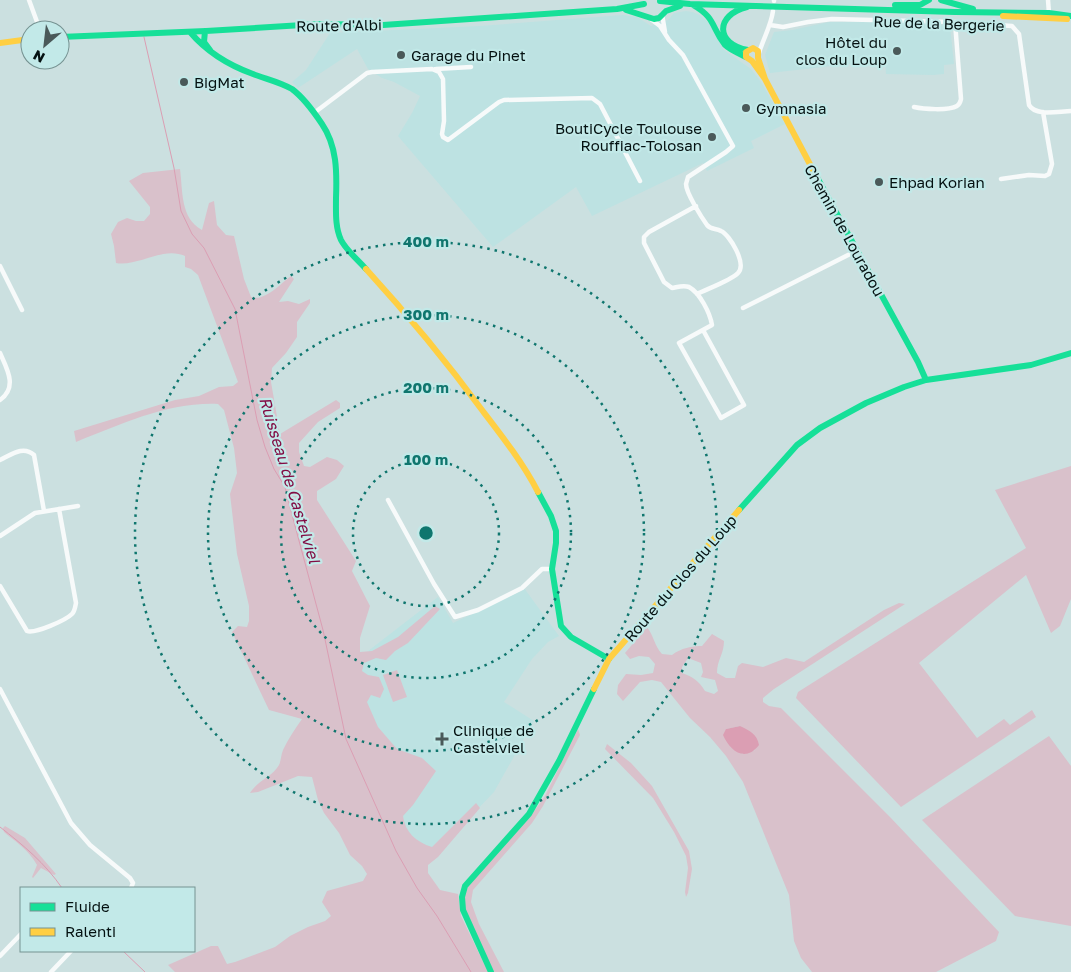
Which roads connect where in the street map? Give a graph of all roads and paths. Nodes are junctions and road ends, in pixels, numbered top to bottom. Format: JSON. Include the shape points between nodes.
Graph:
{"nodes":[{"id":1,"x":29,"y":0,"type":"edge"},
{"id":2,"x":929,"y":0,"type":"edge"},
{"id":3,"x":941,"y":0,"type":"edge"},
{"id":4,"x":1048,"y":0,"type":"edge"},
{"id":5,"x":660,"y":1,"type":"edge"},
{"id":6,"x":645,"y":2,"type":"edge"},
{"id":7,"x":690,"y":4,"type":"junction"},
{"id":8,"x":753,"y":4,"type":"junction"},
{"id":9,"x":845,"y":8,"type":"junction"},
{"id":10,"x":618,"y":9,"type":"junction"},
{"id":11,"x":773,"y":11,"type":"dead end"},
{"id":12,"x":955,"y":12,"type":"junction"},
{"id":13,"x":990,"y":12,"type":"junction"},
{"id":14,"x":1049,"y":13,"type":"junction"},
{"id":15,"x":663,"y":14,"type":"junction"},
{"id":16,"x":649,"y":17,"type":"junction"},
{"id":17,"x":1071,"y":17,"type":"edge"},
{"id":18,"x":36,"y":20,"type":"edge"},
{"id":19,"x":955,"y":22,"type":"junction"},
{"id":20,"x":770,"y":25,"type":"junction"},
{"id":21,"x":205,"y":31,"type":"junction"},
{"id":22,"x":190,"y":32,"type":"junction"},
{"id":23,"x":665,"y":34,"type":"junction"},
{"id":24,"x":70,"y":38,"type":"edge"},
{"id":25,"x":20,"y":40,"type":"edge"},
{"id":26,"x":0,"y":43,"type":"edge"},
{"id":27,"x":214,"y":54,"type":"junction"},
{"id":28,"x":753,"y":55,"type":"junction"},
{"id":29,"x":471,"y":67,"type":"dead end"},
{"id":30,"x":432,"y":69,"type":"junction"},
{"id":31,"x":914,"y":107,"type":"dead end"},
{"id":32,"x":1071,"y":111,"type":"edge"},
{"id":33,"x":1043,"y":112,"type":"junction"},
{"id":34,"x":314,"y":113,"type":"junction"},
{"id":35,"x":1001,"y":179,"type":"dead end"},
{"id":36,"x":640,"y":181,"type":"dead end"},
{"id":37,"x":696,"y":206,"type":"junction"},
{"id":38,"x":856,"y":251,"type":"junction"},
{"id":39,"x":0,"y":266,"type":"edge"},
{"id":40,"x":697,"y":294,"type":"junction"},
{"id":41,"x":744,"y":308,"type":"dead end"},
{"id":42,"x":22,"y":310,"type":"dead end"},
{"id":43,"x":703,"y":330,"type":"junction"},
{"id":44,"x":1071,"y":353,"type":"edge"},
{"id":45,"x":0,"y":354,"type":"edge"},
{"id":46,"x":926,"y":380,"type":"junction"},
{"id":47,"x":0,"y":400,"type":"edge"},
{"id":48,"x":0,"y":460,"type":"edge"},
{"id":49,"x":388,"y":500,"type":"dead end"},
{"id":50,"x":78,"y":506,"type":"dead end"},
{"id":51,"x":59,"y":509,"type":"junction"},
{"id":52,"x":44,"y":511,"type":"junction"},
{"id":53,"x":0,"y":536,"type":"edge"},
{"id":54,"x":552,"y":569,"type":"junction"},
{"id":55,"x":0,"y":586,"type":"edge"},
{"id":56,"x":609,"y":659,"type":"junction"},
{"id":57,"x":0,"y":689,"type":"edge"},
{"id":58,"x":131,"y":887,"type":"edge"},
{"id":59,"x":20,"y":935,"type":"edge"},
{"id":60,"x":70,"y":952,"type":"edge"},
{"id":61,"x":0,"y":956,"type":"edge"},
{"id":62,"x":51,"y":972,"type":"edge"},
{"id":63,"x":491,"y":972,"type":"edge"}],
"edges":[{"from":1,"to":18,"type":"street"},
{"from":2,"to":9,"type":"street","via":[[920,5]]},
{"from":3,"to":13,"type":"street"},
{"from":4,"to":14,"type":"street"},
{"from":5,"to":7,"type":"street"},
{"from":5,"to":15,"type":"street"},
{"from":6,"to":10,"type":"street","name":"Route d'Albi"},
{"from":6,"to":16,"type":"street","via":[[644,12]]},
{"from":7,"to":8,"type":"street"},
{"from":7,"to":15,"type":"street"},
{"from":7,"to":28,"type":"street","via":[[711,18],[726,46]]},
{"from":8,"to":9,"type":"street"},
{"from":8,"to":28,"type":"street","via":[[730,13],[723,30],[730,45]]},
{"from":9,"to":12,"type":"street"},
{"from":10,"to":16,"type":"street","name":"Route d'Albi"},
{"from":10,"to":21,"type":"street","name":"Route d'Albi","via":[[383,25],[319,24]]},
{"from":11,"to":20,"type":"street"},
{"from":12,"to":13,"type":"street"},
{"from":12,"to":17,"type":"street"},
{"from":13,"to":14,"type":"street"},
{"from":14,"to":17,"type":"street"},
{"from":15,"to":16,"type":"street","via":[[658,18]]},
{"from":15,"to":23,"type":"street"},
{"from":16,"to":23,"type":"street"},
{"from":19,"to":20,"type":"street","name":"Rue de la Bergerie","via":[[832,19],[783,27]]},
{"from":19,"to":31,"type":"street","via":[[960,103],[954,107]]},
{"from":19,"to":33,"type":"street","name":"Rue de la Bergerie","via":[[1008,24],[1015,28],[1029,106],[1034,111]]},
{"from":20,"to":28,"type":"street"},
{"from":21,"to":22,"type":"street","name":"Route d'Albi"},
{"from":21,"to":27,"type":"street","via":[[204,42]]},
{"from":22,"to":24,"type":"street","name":"Route d'Albi"},
{"from":22,"to":27,"type":"street"},
{"from":23,"to":37,"type":"street","via":[[683,55],[732,146],[688,177],[686,184]]},
{"from":25,"to":26,"type":"street"},
{"from":27,"to":34,"type":"street","via":[[250,73],[287,86]]},
{"from":28,"to":38,"type":"street","name":"Chemin de Louradou"},
{"from":29,"to":30,"type":"street"},
{"from":30,"to":34,"type":"street","via":[[367,73]]},
{"from":30,"to":36,"type":"street","via":[[443,79],[442,134],[446,140],[504,100],[592,98],[600,104]]},
{"from":32,"to":33,"type":"street"},
{"from":33,"to":35,"type":"street","via":[[1052,164],[1049,174]]},
{"from":34,"to":54,"type":"street","via":[[330,138],[336,157],[335,222],[342,244],[402,308],[448,364],[536,486],[556,532]]},
{"from":37,"to":40,"type":"street","via":[[708,226],[730,238],[742,268],[737,275]]},
{"from":37,"to":40,"type":"street","via":[[649,232],[644,243],[667,286],[688,286]]},
{"from":38,"to":41,"type":"street"},
{"from":38,"to":46,"type":"street","name":"Chemin de Louradou"},
{"from":39,"to":42,"type":"street"},
{"from":40,"to":43,"type":"street","via":[[711,318],[712,325]]},
{"from":43,"to":43,"type":"street","via":[[678,343],[721,418],[744,405]]},
{"from":44,"to":46,"type":"street","name":"Route du Clos du Loup","via":[[1031,365]]},
{"from":45,"to":47,"type":"street","via":[[11,379]]},
{"from":46,"to":56,"type":"street","name":"Route du Clos du Loup","via":[[860,406],[797,445]]},
{"from":48,"to":52,"type":"street","via":[[22,450],[34,455]]},
{"from":49,"to":54,"type":"street","via":[[455,617],[478,610],[522,588],[542,569]]},
{"from":50,"to":51,"type":"street"},
{"from":51,"to":52,"type":"street"},
{"from":51,"to":55,"type":"street","via":[[76,603],[73,612],[36,632],[27,632]]},
{"from":52,"to":53,"type":"street","via":[[30,515]]},
{"from":54,"to":56,"type":"street","via":[[559,618],[565,632]]},
{"from":56,"to":63,"type":"street","name":"Route du Clos du Loup","via":[[529,814],[465,886],[463,910]]},
{"from":57,"to":58,"type":"street","via":[[71,823],[90,845],[130,878]]},
{"from":59,"to":61,"type":"street"},
{"from":60,"to":62,"type":"street"}]}
